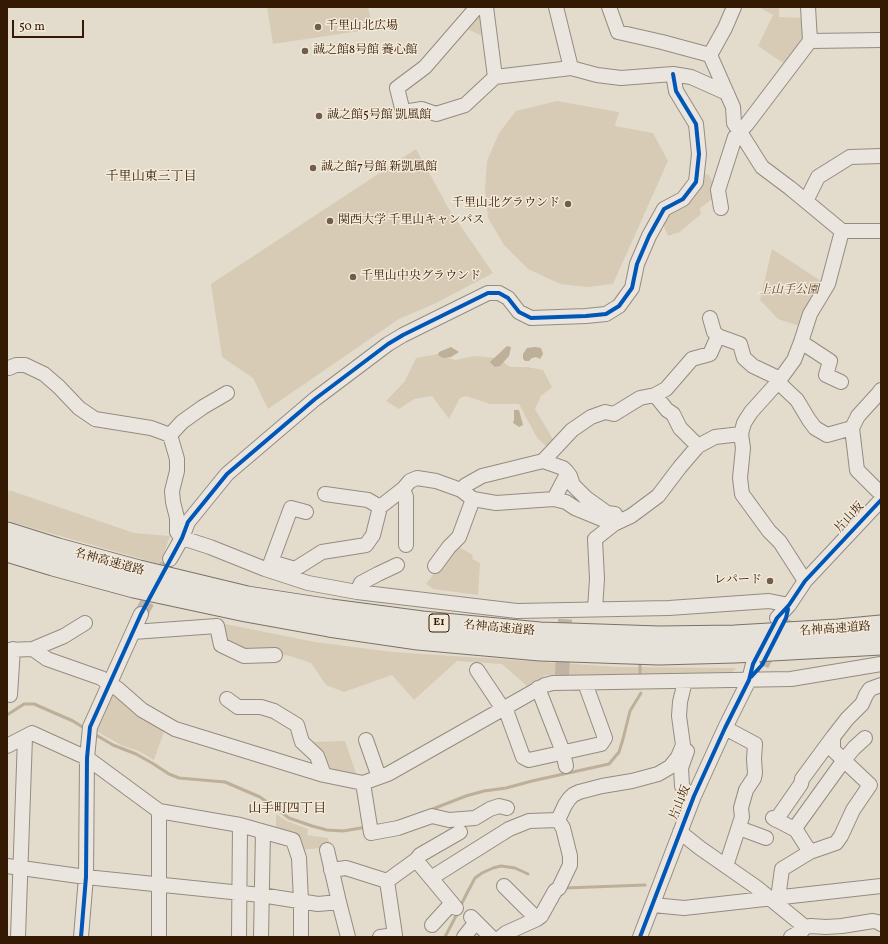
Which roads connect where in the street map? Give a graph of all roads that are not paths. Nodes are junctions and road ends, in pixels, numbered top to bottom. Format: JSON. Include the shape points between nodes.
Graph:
{"nodes":[{"id":1,"x":477,"y":7,"type":"edge"},
{"id":2,"x":486,"y":7,"type":"edge"},
{"id":3,"x":556,"y":7,"type":"edge"},
{"id":4,"x":609,"y":7,"type":"edge"},
{"id":5,"x":734,"y":7,"type":"edge"},
{"id":6,"x":808,"y":7,"type":"edge"},
{"id":7,"x":881,"y":40,"type":"edge"},
{"id":8,"x":810,"y":41,"type":"junction"},
{"id":9,"x":710,"y":56,"type":"junction"},
{"id":10,"x":571,"y":68,"type":"junction"},
{"id":11,"x":673,"y":74,"type":"junction"},
{"id":12,"x":496,"y":77,"type":"junction"},
{"id":13,"x":727,"y":93,"type":"junction"},
{"id":14,"x":740,"y":132,"type":"junction"},
{"id":15,"x":881,"y":156,"type":"edge"},
{"id":16,"x":806,"y":201,"type":"junction"},
{"id":17,"x":721,"y":208,"type":"dead end"},
{"id":18,"x":842,"y":231,"type":"junction"},
{"id":19,"x":881,"y":231,"type":"edge"},
{"id":20,"x":710,"y":318,"type":"dead end"},
{"id":21,"x":718,"y":336,"type":"junction"},
{"id":22,"x":801,"y":342,"type":"junction"},
{"id":23,"x":7,"y":368,"type":"edge"},
{"id":24,"x":778,"y":382,"type":"junction"},
{"id":25,"x":841,"y":382,"type":"dead end"},
{"id":26,"x":881,"y":390,"type":"edge"},
{"id":27,"x":227,"y":393,"type":"dead end"},
{"id":28,"x":655,"y":395,"type":"junction"},
{"id":29,"x":852,"y":428,"type":"junction"},
{"id":30,"x":741,"y":434,"type":"junction"},
{"id":31,"x":170,"y":435,"type":"junction"},
{"id":32,"x":698,"y":446,"type":"junction"},
{"id":33,"x":543,"y":461,"type":"junction"},
{"id":34,"x":567,"y":472,"type":"junction"},
{"id":35,"x":403,"y":489,"type":"junction"},
{"id":36,"x":461,"y":490,"type":"junction"},
{"id":37,"x":881,"y":491,"type":"edge"},
{"id":38,"x":325,"y":494,"type":"dead end"},
{"id":39,"x":473,"y":499,"type":"junction"},
{"id":40,"x":554,"y":499,"type":"junction"},
{"id":41,"x":881,"y":500,"type":"edge"},
{"id":42,"x":380,"y":507,"type":"junction"},
{"id":43,"x":306,"y":512,"type":"dead end"},
{"id":44,"x":631,"y":516,"type":"junction"},
{"id":45,"x":614,"y":524,"type":"junction"},
{"id":46,"x":7,"y":533,"type":"edge"},
{"id":47,"x":182,"y":538,"type":"junction"},
{"id":48,"x":406,"y":545,"type":"dead end"},
{"id":49,"x":7,"y":551,"type":"edge"},
{"id":50,"x":170,"y":559,"type":"tunnel mouth"},
{"id":51,"x":397,"y":565,"type":"dead end"},
{"id":52,"x":268,"y":566,"type":"junction"},
{"id":53,"x":434,"y":566,"type":"dead end"},
{"id":54,"x":805,"y":582,"type":"junction"},
{"id":55,"x":357,"y":592,"type":"junction"},
{"id":56,"x":595,"y":609,"type":"junction"},
{"id":57,"x":141,"y":614,"type":"tunnel mouth"},
{"id":58,"x":85,"y":623,"type":"dead end"},
{"id":59,"x":881,"y":626,"type":"edge"},
{"id":60,"x":133,"y":632,"type":"junction"},
{"id":61,"x":881,"y":644,"type":"edge"},
{"id":62,"x":33,"y":649,"type":"junction"},
{"id":63,"x":10,"y":650,"type":"edge"},
{"id":64,"x":275,"y":655,"type":"dead end"},
{"id":65,"x":758,"y":664,"type":"tunnel mouth"},
{"id":66,"x":881,"y":664,"type":"edge"},
{"id":67,"x":477,"y":670,"type":"dead end"},
{"id":68,"x":748,"y":680,"type":"junction"},
{"id":69,"x":685,"y":681,"type":"junction"},
{"id":70,"x":109,"y":683,"type":"junction"},
{"id":71,"x":585,"y":683,"type":"junction"},
{"id":72,"x":881,"y":685,"type":"edge"},
{"id":73,"x":538,"y":688,"type":"junction"},
{"id":74,"x":10,"y":695,"type":"dead end"},
{"id":75,"x":227,"y":699,"type":"dead end"},
{"id":76,"x":680,"y":702,"type":"junction"},
{"id":77,"x":503,"y":708,"type":"junction"},
{"id":78,"x":725,"y":728,"type":"junction"},
{"id":79,"x":25,"y":737,"type":"junction"},
{"id":80,"x":833,"y":737,"type":"junction"},
{"id":81,"x":865,"y":738,"type":"dead end"},
{"id":82,"x":366,"y":740,"type":"dead end"},
{"id":83,"x":7,"y":746,"type":"edge"},
{"id":84,"x":563,"y":752,"type":"junction"},
{"id":85,"x":87,"y":758,"type":"junction"},
{"id":86,"x":844,"y":760,"type":"junction"},
{"id":87,"x":566,"y":766,"type":"dead end"},
{"id":88,"x":324,"y":774,"type":"junction"},
{"id":89,"x":379,"y":777,"type":"junction"},
{"id":90,"x":363,"y":783,"type":"junction"},
{"id":91,"x":694,"y":796,"type":"junction"},
{"id":92,"x":159,"y":811,"type":"junction"},
{"id":93,"x":558,"y":820,"type":"junction"},
{"id":94,"x":240,"y":825,"type":"junction"},
{"id":95,"x":739,"y":828,"type":"junction"},
{"id":96,"x":795,"y":828,"type":"junction"},
{"id":97,"x":509,"y":829,"type":"junction"},
{"id":98,"x":263,"y":832,"type":"junction"},
{"id":99,"x":460,"y":832,"type":"dead end"},
{"id":100,"x":680,"y":832,"type":"junction"},
{"id":101,"x":766,"y":838,"type":"dead end"},
{"id":102,"x":327,"y":850,"type":"dead end"},
{"id":103,"x":810,"y":852,"type":"junction"},
{"id":104,"x":416,"y":860,"type":"junction"},
{"id":105,"x":726,"y":866,"type":"junction"},
{"id":106,"x":14,"y":867,"type":"edge"},
{"id":107,"x":332,"y":870,"type":"junction"},
{"id":108,"x":86,"y":877,"type":"junction"},
{"id":109,"x":431,"y":878,"type":"junction"},
{"id":110,"x":387,"y":881,"type":"junction"},
{"id":111,"x":159,"y":885,"type":"junction"},
{"id":112,"x":504,"y":886,"type":"dead end"},
{"id":113,"x":881,"y":886,"type":"edge"},
{"id":114,"x":239,"y":894,"type":"junction"},
{"id":115,"x":261,"y":895,"type":"junction"},
{"id":116,"x":774,"y":898,"type":"junction"},
{"id":117,"x":301,"y":901,"type":"junction"},
{"id":118,"x":339,"y":902,"type":"junction"},
{"id":119,"x":653,"y":905,"type":"junction"},
{"id":120,"x":537,"y":919,"type":"junction"},
{"id":121,"x":881,"y":924,"type":"edge"},
{"id":122,"x":432,"y":925,"type":"dead end"},
{"id":123,"x":805,"y":927,"type":"junction"},
{"id":124,"x":18,"y":937,"type":"edge"},
{"id":125,"x":81,"y":937,"type":"edge"},
{"id":126,"x":159,"y":937,"type":"edge"},
{"id":127,"x":239,"y":937,"type":"edge"},
{"id":128,"x":261,"y":937,"type":"edge"},
{"id":129,"x":301,"y":937,"type":"edge"},
{"id":130,"x":348,"y":937,"type":"edge"},
{"id":131,"x":380,"y":937,"type":"edge"},
{"id":132,"x":464,"y":937,"type":"edge"},
{"id":133,"x":490,"y":937,"type":"edge"},
{"id":134,"x":501,"y":937,"type":"edge"},
{"id":135,"x":640,"y":937,"type":"edge"},
{"id":136,"x":791,"y":937,"type":"edge"}],
"edges":[{"from":1,"to":12,"type":"street","via":[[425,67],[397,88],[404,112],[422,109],[436,114],[465,105]]},
{"from":2,"to":12,"type":"street"},
{"from":3,"to":10,"type":"street"},
{"from":4,"to":9,"type":"street","via":[[618,32]]},
{"from":5,"to":9,"type":"street"},
{"from":6,"to":8,"type":"street"},
{"from":7,"to":8,"type":"street"},
{"from":8,"to":14,"type":"street"},
{"from":9,"to":13,"type":"street"},
{"from":10,"to":11,"type":"street","via":[[621,78]]},
{"from":10,"to":12,"type":"street"},
{"from":11,"to":13,"type":"street","via":[[691,77]]},
{"from":11,"to":47,"type":"street","via":[[676,91],[696,124],[699,154],[696,182],[683,200],[664,209],[637,264],[632,288],[619,306],[606,314],[531,318],[519,312],[508,298],[499,293],[488,294],[403,335],[315,399],[227,474],[188,522]]},
{"from":13,"to":14,"type":"street","via":[[733,107],[734,123]]},
{"from":14,"to":16,"type":"street","via":[[762,167]]},
{"from":14,"to":17,"type":"street","via":[[735,137],[718,190]]},
{"from":15,"to":16,"type":"street","via":[[850,157],[818,177]]},
{"from":16,"to":18,"type":"street"},
{"from":18,"to":19,"type":"street"},
{"from":18,"to":22,"type":"street","via":[[828,284],[810,314]]},
{"from":20,"to":21,"type":"street","via":[[714,332]]},
{"from":21,"to":24,"type":"street","via":[[740,344],[744,358],[753,366],[774,376]]},
{"from":21,"to":28,"type":"street","via":[[710,354],[692,358],[666,389]]},
{"from":22,"to":24,"type":"street","via":[[794,360]]},
{"from":22,"to":25,"type":"street","via":[[830,361],[826,375]]},
{"from":23,"to":31,"type":"street","via":[[25,365],[44,374],[79,408],[95,419],[152,428]]},
{"from":24,"to":29,"type":"street","via":[[797,400],[815,428],[827,435]]},
{"from":24,"to":30,"type":"street","via":[[750,412]]},
{"from":26,"to":29,"type":"street","via":[[858,416]]},
{"from":27,"to":31,"type":"street","via":[[182,422]]},
{"from":28,"to":32,"type":"street","via":[[673,414],[680,428]]},
{"from":28,"to":33,"type":"street","via":[[640,398],[614,414],[605,412],[591,417],[572,430]]},
{"from":29,"to":37,"type":"street","via":[[857,470]]},
{"from":30,"to":32,"type":"street","via":[[715,438]]},
{"from":30,"to":54,"type":"street","via":[[742,494],[780,542]]},
{"from":31,"to":47,"type":"street","via":[[178,459],[172,491],[177,532]]},
{"from":32,"to":44,"type":"street","via":[[658,496]]},
{"from":33,"to":34,"type":"street"},
{"from":33,"to":36,"type":"street","via":[[482,476]]},
{"from":34,"to":40,"type":"street"},
{"from":34,"to":44,"type":"street","via":[[573,485],[607,513]]},
{"from":35,"to":36,"type":"street","via":[[416,478],[436,481]]},
{"from":35,"to":42,"type":"street"},
{"from":35,"to":48,"type":"street","via":[[406,497]]},
{"from":36,"to":39,"type":"street"},
{"from":38,"to":42,"type":"street","via":[[368,500]]},
{"from":39,"to":40,"type":"street","via":[[496,503]]},
{"from":39,"to":53,"type":"street","via":[[459,537],[446,545]]},
{"from":40,"to":45,"type":"street"},
{"from":41,"to":54,"type":"street","name":"片山坂"},
{"from":42,"to":52,"type":"street","via":[[373,535],[366,545],[322,552],[295,569]]},
{"from":43,"to":52,"type":"street","via":[[291,508]]},
{"from":44,"to":45,"type":"street"},
{"from":45,"to":56,"type":"street","via":[[595,539]]},
{"from":46,"to":59,"type":"highway","name":"名神高速道路","number":"E1","via":[[139,571],[247,597],[422,622],[540,633],[659,637],[735,636]]},
{"from":47,"to":50,"type":"street"},
{"from":47,"to":52,"type":"street"},
{"from":49,"to":61,"type":"highway","name":"名神高速道路","number":"E1","via":[[134,587],[246,611],[418,639],[540,650],[659,654]]},
{"from":51,"to":55,"type":"street","via":[[361,583]]},
{"from":52,"to":55,"type":"street","via":[[308,582]]},
{"from":54,"to":56,"type":"street","name":"片山坂","via":[[784,614],[769,601],[669,608]]},
{"from":55,"to":56,"type":"street","via":[[517,611],[565,614]]},
{"from":57,"to":60,"type":"street"},
{"from":58,"to":62,"type":"street","via":[[64,636]]},
{"from":60,"to":64,"type":"street","via":[[217,626],[221,645],[244,656]]},
{"from":60,"to":70,"type":"street"},
{"from":62,"to":63,"type":"street"},
{"from":62,"to":70,"type":"street","via":[[47,659]]},
{"from":63,"to":74,"type":"street"},
{"from":65,"to":68,"type":"street","name":"片山坂"},
{"from":66,"to":68,"type":"street","via":[[791,679]]},
{"from":67,"to":77,"type":"street"},
{"from":68,"to":69,"type":"street"},
{"from":68,"to":78,"type":"street","name":"片山坂"},
{"from":69,"to":71,"type":"street"},
{"from":69,"to":76,"type":"street"},
{"from":70,"to":85,"type":"street","via":[[90,727]]},
{"from":70,"to":88,"type":"street","via":[[142,710],[175,729]]},
{"from":71,"to":73,"type":"street","via":[[562,679]]},
{"from":71,"to":84,"type":"street","via":[[605,738],[601,744]]},
{"from":72,"to":80,"type":"street","via":[[870,689],[862,704]]},
{"from":73,"to":77,"type":"street"},
{"from":73,"to":84,"type":"street"},
{"from":75,"to":88,"type":"street","via":[[238,707],[274,710],[297,725],[302,742],[317,756]]},
{"from":76,"to":91,"type":"street","via":[[689,746],[681,768],[682,786]]},
{"from":76,"to":93,"type":"street","via":[[683,744],[678,757],[670,767],[658,774],[573,794]]},
{"from":77,"to":84,"type":"street","via":[[523,757],[529,760]]},
{"from":77,"to":89,"type":"street"},
{"from":78,"to":91,"type":"street","name":"片山坂"},
{"from":78,"to":95,"type":"street","via":[[756,744],[754,778],[746,790]]},
{"from":79,"to":83,"type":"street"},
{"from":79,"to":85,"type":"street","via":[[32,733]]},
{"from":79,"to":106,"type":"street"},
{"from":80,"to":86,"type":"street","via":[[833,750]]},
{"from":80,"to":96,"type":"street","via":[[774,819]]},
{"from":81,"to":86,"type":"street"},
{"from":82,"to":89,"type":"street"},
{"from":84,"to":87,"type":"street"},
{"from":85,"to":92,"type":"street"},
{"from":85,"to":108,"type":"street"},
{"from":86,"to":96,"type":"street"},
{"from":86,"to":103,"type":"street","via":[[870,785],[853,810],[836,843]]},
{"from":88,"to":90,"type":"street"},
{"from":89,"to":90,"type":"street"},
{"from":90,"to":97,"type":"street","via":[[371,833],[398,828],[432,816],[449,820],[475,818],[490,809],[506,805]]},
{"from":91,"to":100,"type":"street","name":"片山坂"},
{"from":92,"to":94,"type":"street"},
{"from":92,"to":111,"type":"street"},
{"from":93,"to":97,"type":"street","via":[[529,820]]},
{"from":93,"to":120,"type":"street","via":[[565,835],[570,865],[559,888]]},
{"from":94,"to":98,"type":"street"},
{"from":94,"to":114,"type":"street"},
{"from":95,"to":101,"type":"street"},
{"from":95,"to":105,"type":"street"},
{"from":96,"to":103,"type":"street"},
{"from":97,"to":109,"type":"street"},
{"from":98,"to":115,"type":"street"},
{"from":98,"to":117,"type":"street","via":[[293,840],[299,858]]},
{"from":99,"to":104,"type":"street","via":[[420,855]]},
{"from":100,"to":105,"type":"street"},
{"from":100,"to":119,"type":"street","name":"片山坂"},
{"from":102,"to":107,"type":"street"},
{"from":103,"to":116,"type":"street","via":[[782,869]]},
{"from":104,"to":109,"type":"street"},
{"from":104,"to":110,"type":"street"},
{"from":105,"to":116,"type":"street"},
{"from":106,"to":108,"type":"street"},
{"from":106,"to":124,"type":"street"},
{"from":107,"to":110,"type":"street","via":[[346,868]]},
{"from":107,"to":118,"type":"street"},
{"from":108,"to":111,"type":"street"},
{"from":108,"to":125,"type":"street"},
{"from":109,"to":122,"type":"street","via":[[454,905]]},
{"from":110,"to":131,"type":"street","via":[[395,935]]},
{"from":111,"to":114,"type":"street"},
{"from":111,"to":126,"type":"street"},
{"from":112,"to":120,"type":"street"},
{"from":113,"to":116,"type":"street"},
{"from":114,"to":115,"type":"street"},
{"from":114,"to":127,"type":"street"},
{"from":115,"to":117,"type":"street"},
{"from":115,"to":128,"type":"street"},
{"from":116,"to":119,"type":"street","via":[[684,908]]},
{"from":116,"to":123,"type":"street"},
{"from":117,"to":118,"type":"street","via":[[318,904]]},
{"from":117,"to":129,"type":"street"},
{"from":118,"to":130,"type":"street"},
{"from":119,"to":135,"type":"street","name":"片山坂"},
{"from":120,"to":134,"type":"street"},
{"from":121,"to":123,"type":"street","via":[[873,921],[842,926]]},
{"from":123,"to":136,"type":"street"},
{"from":132,"to":133,"type":"street","via":[[473,920]]}]}
